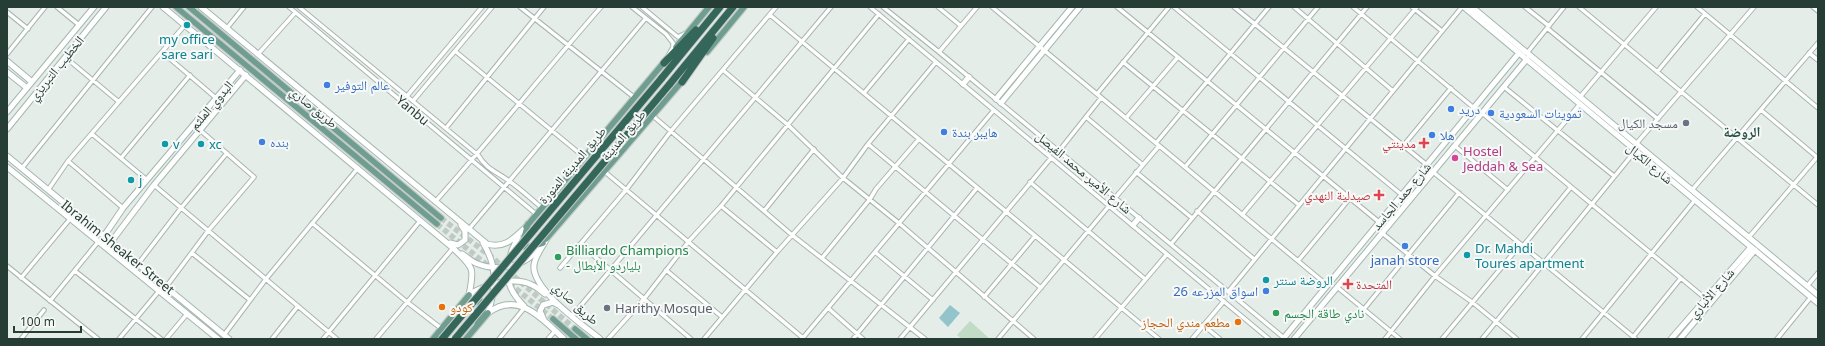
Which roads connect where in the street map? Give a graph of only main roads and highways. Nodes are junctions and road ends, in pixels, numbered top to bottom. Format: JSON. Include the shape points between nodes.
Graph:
{"nodes":[{"id":1,"x":176,"y":7,"type":"edge"},
{"id":2,"x":189,"y":7,"type":"edge"},
{"id":3,"x":709,"y":7,"type":"edge"},
{"id":4,"x":719,"y":7,"type":"edge"},
{"id":5,"x":735,"y":7,"type":"edge"},
{"id":6,"x":744,"y":7,"type":"edge"},
{"id":7,"x":664,"y":63,"type":"junction"},
{"id":8,"x":682,"y":82,"type":"junction"},
{"id":9,"x":441,"y":218,"type":"tunnel mouth"},
{"id":10,"x":437,"y":224,"type":"tunnel mouth"},
{"id":11,"x":469,"y":295,"type":"road end"},
{"id":12,"x":456,"y":311,"type":"junction"},
{"id":13,"x":488,"y":313,"type":"road end"},
{"id":14,"x":554,"y":319,"type":"tunnel mouth"},
{"id":15,"x":478,"y":325,"type":"junction"},
{"id":16,"x":575,"y":329,"type":"tunnel mouth"},
{"id":17,"x":433,"y":339,"type":"edge"},
{"id":18,"x":442,"y":339,"type":"edge"},
{"id":19,"x":456,"y":339,"type":"edge"},
{"id":20,"x":466,"y":339,"type":"edge"},
{"id":21,"x":576,"y":339,"type":"edge"},
{"id":22,"x":587,"y":339,"type":"edge"}],
"edges":[{"from":1,"to":10,"type":"main road","name":"طريق صاري"},
{"from":2,"to":9,"type":"main road","name":"طريق صاري"},
{"from":3,"to":7,"type":"main road","name":"طريق المدينة"},
{"from":4,"to":7,"type":"highway"},
{"from":4,"to":18,"type":"highway","name":"طريق المدينة المنورة","bridge":true},
{"from":5,"to":8,"type":"highway"},
{"from":5,"to":19,"type":"highway","name":"طريق المدينة المنورة","bridge":true},
{"from":6,"to":8,"type":"main road","name":"طريق المدينة"},
{"from":7,"to":8,"type":"main road","name":"طريق المدينة","via":[[527,225],[525,247],[545,241]]},
{"from":11,"to":12,"type":"main road"},
{"from":12,"to":15,"type":"main road","via":[[480,301],[483,310]]},
{"from":12,"to":17,"type":"main road"},
{"from":13,"to":15,"type":"main road"},
{"from":14,"to":21,"type":"main road","name":"طريق صاري"},
{"from":15,"to":20,"type":"main road"},
{"from":16,"to":22,"type":"main road","name":"طريق صاري"}]}
